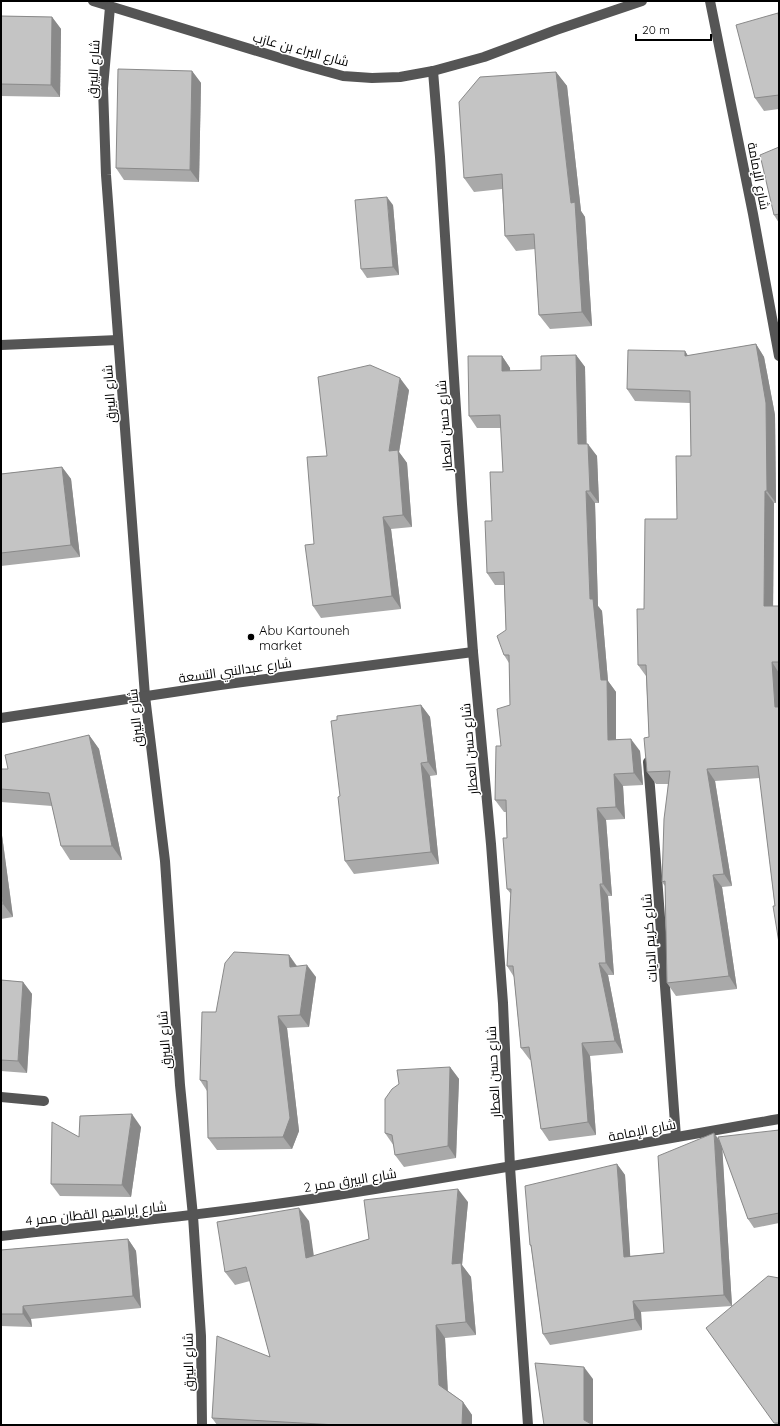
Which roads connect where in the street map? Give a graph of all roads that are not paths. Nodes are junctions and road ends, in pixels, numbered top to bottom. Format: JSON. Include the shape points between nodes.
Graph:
{"nodes":[{"id":1,"x":93,"y":1,"type":"edge"},
{"id":2,"x":642,"y":1,"type":"edge"},
{"id":3,"x":710,"y":1,"type":"edge"},
{"id":4,"x":110,"y":7,"type":"junction"},
{"id":5,"x":433,"y":71,"type":"junction"},
{"id":6,"x":118,"y":340,"type":"junction"},
{"id":7,"x":1,"y":345,"type":"edge"},
{"id":8,"x":779,"y":356,"type":"edge"},
{"id":9,"x":473,"y":652,"type":"junction"},
{"id":10,"x":145,"y":696,"type":"junction"},
{"id":11,"x":1,"y":718,"type":"edge"},
{"id":12,"x":647,"y":754,"type":"edge"},
{"id":13,"x":1,"y":1098,"type":"edge"},
{"id":14,"x":44,"y":1101,"type":"dead end"},
{"id":15,"x":779,"y":1119,"type":"edge"},
{"id":16,"x":676,"y":1136,"type":"junction"},
{"id":17,"x":510,"y":1167,"type":"junction"},
{"id":18,"x":193,"y":1216,"type":"junction"},
{"id":19,"x":1,"y":1236,"type":"edge"},
{"id":20,"x":202,"y":1425,"type":"edge"},
{"id":21,"x":528,"y":1425,"type":"edge"}],
"edges":[{"from":1,"to":4,"type":"street","name":"شارع البراء بن عازب"},
{"from":2,"to":5,"type":"street","name":"شارع البراء بن عازب","via":[[484,58]]},
{"from":3,"to":8,"type":"street","name":"شارع الإمامة"},
{"from":4,"to":5,"type":"street","name":"شارع البراء بن عازب","via":[[343,76],[400,77]]},
{"from":4,"to":6,"type":"street","name":"شارع البيرق","via":[[103,88],[106,175]]},
{"from":5,"to":9,"type":"street","name":"شارع حسن العطار"},
{"from":6,"to":7,"type":"street"},
{"from":6,"to":10,"type":"street","name":"شارع البيرق"},
{"from":9,"to":10,"type":"street","name":"شارع عبدالنبي التسعة"},
{"from":9,"to":17,"type":"street","name":"شارع حسن العطار","via":[[503,1003]]},
{"from":10,"to":11,"type":"street","name":"شارع عبدالنبي التسعة"},
{"from":10,"to":18,"type":"street","name":"شارع البيرق","via":[[165,861],[180,1085]]},
{"from":12,"to":16,"type":"street","name":"شارع كريم الديات"},
{"from":13,"to":14,"type":"street"},
{"from":15,"to":16,"type":"street","name":"شارع الإمامة"},
{"from":16,"to":17,"type":"street","name":"شارع الإمامة"},
{"from":17,"to":18,"type":"street","name":"شارع البيرق ممر 2","via":[[330,1197]]},
{"from":17,"to":21,"type":"street","name":"شارع حسن العطار"},
{"from":18,"to":19,"type":"street","name":"شارع إبراهيم القطان ممر 4"},
{"from":18,"to":20,"type":"street","name":"شارع البيرق","via":[[201,1336]]}]}
